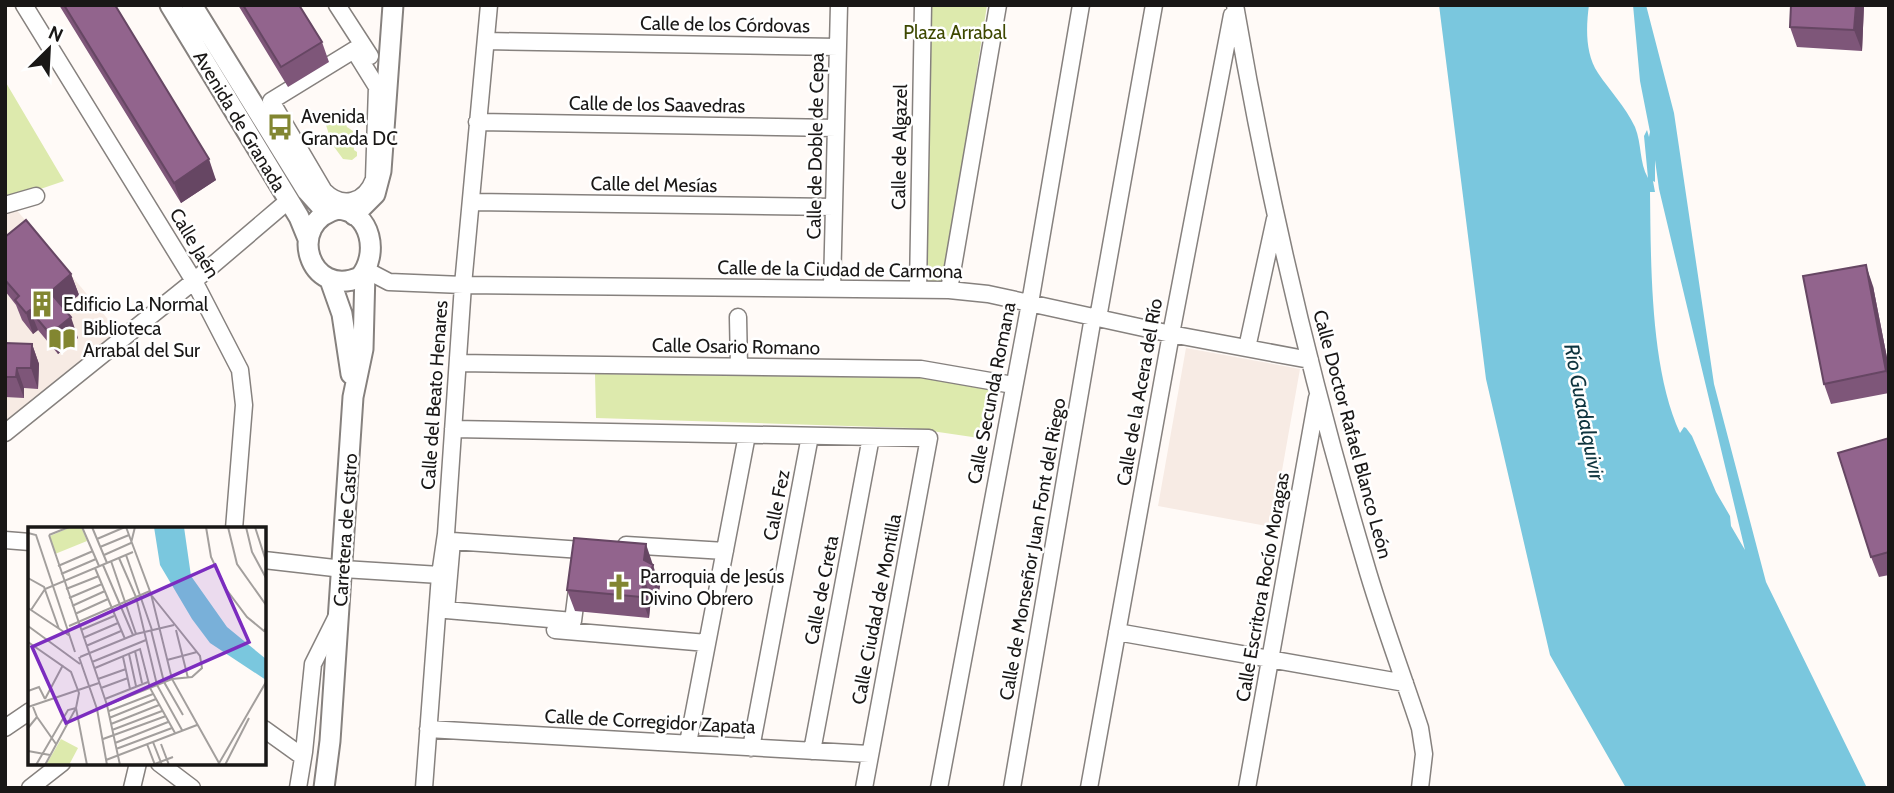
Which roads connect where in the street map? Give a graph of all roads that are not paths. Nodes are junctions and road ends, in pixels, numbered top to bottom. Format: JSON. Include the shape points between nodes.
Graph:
{"nodes":[{"id":1,"x":24,"y":5,"type":"edge"},
{"id":2,"x":170,"y":5,"type":"edge"},
{"id":3,"x":192,"y":5,"type":"edge"},
{"id":4,"x":337,"y":5,"type":"edge"},
{"id":5,"x":393,"y":5,"type":"edge"},
{"id":6,"x":489,"y":5,"type":"edge"},
{"id":7,"x":839,"y":5,"type":"edge"},
{"id":8,"x":923,"y":5,"type":"edge"},
{"id":9,"x":998,"y":5,"type":"edge"},
{"id":10,"x":1082,"y":5,"type":"edge"},
{"id":11,"x":1154,"y":5,"type":"edge"},
{"id":12,"x":1234,"y":5,"type":"edge"},
{"id":13,"x":486,"y":41,"type":"junction"},
{"id":14,"x":838,"y":47,"type":"junction"},
{"id":15,"x":388,"y":85,"type":"junction"},
{"id":16,"x":1218,"y":88,"type":"junction"},
{"id":17,"x":1249,"y":88,"type":"junction"},
{"id":18,"x":271,"y":101,"type":"joint"},
{"id":19,"x":477,"y":122,"type":"junction"},
{"id":20,"x":836,"y":128,"type":"junction"},
{"id":21,"x":36,"y":196,"type":"dead end"},
{"id":22,"x":472,"y":202,"type":"junction"},
{"id":23,"x":5,"y":205,"type":"edge"},
{"id":24,"x":282,"y":205,"type":"dead end"},
{"id":25,"x":834,"y":207,"type":"junction"},
{"id":26,"x":326,"y":212,"type":"junction"},
{"id":27,"x":1276,"y":213,"type":"junction"},
{"id":28,"x":354,"y":215,"type":"junction"},
{"id":29,"x":308,"y":239,"type":"junction"},
{"id":30,"x":366,"y":271,"type":"junction"},
{"id":31,"x":330,"y":280,"type":"junction"},
{"id":32,"x":194,"y":281,"type":"junction"},
{"id":33,"x":463,"y":285,"type":"junction"},
{"id":34,"x":832,"y":288,"type":"junction"},
{"id":35,"x":918,"y":289,"type":"junction"},
{"id":36,"x":949,"y":290,"type":"junction"},
{"id":37,"x":1030,"y":303,"type":"junction"},
{"id":38,"x":738,"y":317,"type":"dead end"},
{"id":39,"x":1095,"y":318,"type":"junction"},
{"id":40,"x":1171,"y":334,"type":"junction"},
{"id":41,"x":1247,"y":348,"type":"junction"},
{"id":42,"x":1310,"y":360,"type":"junction"},
{"id":43,"x":458,"y":363,"type":"junction"},
{"id":44,"x":739,"y":367,"type":"junction"},
{"id":45,"x":1013,"y":385,"type":"junction"},
{"id":46,"x":1318,"y":393,"type":"junction"},
{"id":47,"x":353,"y":397,"type":"junction"},
{"id":48,"x":453,"y":429,"type":"junction"},
{"id":49,"x":5,"y":433,"type":"edge"},
{"id":50,"x":747,"y":435,"type":"junction"},
{"id":51,"x":810,"y":436,"type":"junction"},
{"id":52,"x":871,"y":437,"type":"junction"},
{"id":53,"x":234,"y":527,"type":"edge"},
{"id":54,"x":446,"y":534,"type":"junction"},
{"id":55,"x":5,"y":540,"type":"edge"},
{"id":56,"x":28,"y":542,"type":"edge"},
{"id":57,"x":725,"y":551,"type":"junction"},
{"id":58,"x":266,"y":560,"type":"edge"},
{"id":59,"x":342,"y":569,"type":"junction"},
{"id":60,"x":440,"y":575,"type":"junction"},
{"id":61,"x":340,"y":611,"type":"junction"},
{"id":62,"x":438,"y":620,"type":"junction"},
{"id":63,"x":573,"y":621,"type":"joint"},
{"id":64,"x":1117,"y":632,"type":"junction"},
{"id":65,"x":707,"y":643,"type":"junction"},
{"id":66,"x":1271,"y":659,"type":"junction"},
{"id":67,"x":1405,"y":683,"type":"junction"},
{"id":68,"x":28,"y":712,"type":"edge"},
{"id":69,"x":5,"y":728,"type":"edge"},
{"id":70,"x":428,"y":729,"type":"junction"},
{"id":71,"x":266,"y":730,"type":"edge"},
{"id":72,"x":688,"y":743,"type":"junction"},
{"id":73,"x":751,"y":748,"type":"junction"},
{"id":74,"x":812,"y":751,"type":"junction"},
{"id":75,"x":869,"y":754,"type":"junction"},
{"id":76,"x":303,"y":757,"type":"junction"},
{"id":77,"x":59,"y":765,"type":"edge"},
{"id":78,"x":138,"y":765,"type":"edge"},
{"id":79,"x":162,"y":765,"type":"edge"},
{"id":80,"x":30,"y":788,"type":"edge"},
{"id":81,"x":132,"y":788,"type":"edge"},
{"id":82,"x":192,"y":788,"type":"edge"},
{"id":83,"x":298,"y":788,"type":"edge"},
{"id":84,"x":324,"y":788,"type":"edge"},
{"id":85,"x":424,"y":788,"type":"edge"},
{"id":86,"x":864,"y":788,"type":"edge"},
{"id":87,"x":939,"y":788,"type":"edge"},
{"id":88,"x":1012,"y":788,"type":"edge"},
{"id":89,"x":1089,"y":788,"type":"edge"},
{"id":90,"x":1247,"y":788,"type":"edge"},
{"id":91,"x":1420,"y":788,"type":"edge"}],
"edges":[{"from":1,"to":32,"type":"street","name":"Calle Jaén"},
{"from":2,"to":29,"type":"main road","name":"Avenida de Granada","via":[[299,216]]},
{"from":3,"to":26,"type":"main road","name":"Avenida de Granada","via":[[307,191]]},
{"from":4,"to":15,"type":"street"},
{"from":5,"to":15,"type":"main road"},
{"from":6,"to":13,"type":"street","name":"Calle del Beato Henares"},
{"from":7,"to":14,"type":"street","name":"Calle de Doble de Cepa"},
{"from":8,"to":35,"type":"street","name":"Calle de Algazel"},
{"from":9,"to":36,"type":"street"},
{"from":10,"to":37,"type":"street","name":"Calle Secunda Romana"},
{"from":11,"to":39,"type":"street","name":"Calle de Monseñor Juan Font del Riego"},
{"from":12,"to":16,"type":"street","name":"Calle de la Acera del Río"},
{"from":12,"to":17,"type":"street","name":"Calle Doctor Rafael Blanco León"},
{"from":13,"to":14,"type":"street","name":"Calle de los Córdovas"},
{"from":13,"to":19,"type":"street","name":"Calle del Beato Henares"},
{"from":14,"to":20,"type":"street","name":"Calle de Doble de Cepa"},
{"from":15,"to":28,"type":"main road","via":[[375,194]]},
{"from":16,"to":17,"type":"street"},
{"from":16,"to":40,"type":"street","name":"Calle de la Acera del Río"},
{"from":17,"to":27,"type":"street","name":"Calle Doctor Rafael Blanco León"},
{"from":18,"to":18,"type":"street","via":[[354,50],[377,87],[374,179],[362,197],[341,202],[324,191]]},
{"from":19,"to":20,"type":"street","name":"Calle de los Saavedras"},
{"from":19,"to":22,"type":"street","name":"Calle del Beato Henares"},
{"from":20,"to":25,"type":"street","name":"Calle de Doble de Cepa"},
{"from":21,"to":23,"type":"street"},
{"from":22,"to":25,"type":"street","name":"Calle del Mesías"},
{"from":22,"to":33,"type":"street","name":"Calle del Beato Henares"},
{"from":24,"to":32,"type":"street"},
{"from":25,"to":34,"type":"street","name":"Calle de Doble de Cepa"},
{"from":26,"to":28,"type":"main road","via":[[344,210]]},
{"from":26,"to":29,"type":"main road","via":[[315,222]]},
{"from":27,"to":41,"type":"street"},
{"from":27,"to":42,"type":"street","name":"Calle Doctor Rafael Blanco León"},
{"from":28,"to":30,"type":"main road","via":[[370,238]]},
{"from":29,"to":31,"type":"main road","via":[[310,258]]},
{"from":30,"to":31,"type":"main road","via":[[352,281]]},
{"from":30,"to":33,"type":"street","name":"Calle de la Ciudad de Carmona","via":[[389,282]]},
{"from":30,"to":47,"type":"main road","name":"Carretera de Castro","via":[[363,349]]},
{"from":31,"to":47,"type":"main road","via":[[342,314]]},
{"from":32,"to":49,"type":"street"},
{"from":32,"to":53,"type":"street","name":"Calle Jaén","via":[[240,370],[244,405]]},
{"from":33,"to":34,"type":"street","name":"Calle de la Ciudad de Carmona"},
{"from":33,"to":43,"type":"street","name":"Calle del Beato Henares"},
{"from":34,"to":35,"type":"street","name":"Calle de la Ciudad de Carmona"},
{"from":35,"to":36,"type":"street","name":"Calle de la Ciudad de Carmona"},
{"from":36,"to":37,"type":"street","name":"Calle de la Ciudad de Carmona"},
{"from":37,"to":39,"type":"street","name":"Calle de la Ciudad de Carmona"},
{"from":37,"to":45,"type":"street","name":"Calle Secunda Romana"},
{"from":38,"to":44,"type":"street"},
{"from":39,"to":40,"type":"street","name":"Calle de la Ciudad de Carmona"},
{"from":39,"to":88,"type":"street","name":"Calle de Monseñor Juan Font del Riego"},
{"from":40,"to":41,"type":"street","name":"Calle de la Ciudad de Carmona"},
{"from":40,"to":64,"type":"street","name":"Calle de la Acera del Río"},
{"from":41,"to":42,"type":"street","name":"Calle de la Ciudad de Carmona"},
{"from":42,"to":46,"type":"street","name":"Calle Doctor Rafael Blanco León"},
{"from":43,"to":44,"type":"street","name":"Calle Osario Romano"},
{"from":43,"to":48,"type":"street","name":"Calle del Beato Henares"},
{"from":44,"to":45,"type":"street","name":"Calle Osario Romano","via":[[921,369]]},
{"from":45,"to":87,"type":"street","name":"Calle Secunda Romana"},
{"from":46,"to":66,"type":"street","name":"Calle Escritora Rocío Moragas"},
{"from":46,"to":67,"type":"street","name":"Calle Doctor Rafael Blanco León","via":[[1365,563]]},
{"from":47,"to":59,"type":"main road","name":"Carretera de Castro"},
{"from":48,"to":50,"type":"street"},
{"from":48,"to":54,"type":"street","name":"Calle del Beato Henares"},
{"from":50,"to":51,"type":"street"},
{"from":50,"to":57,"type":"street"},
{"from":51,"to":52,"type":"street"},
{"from":51,"to":73,"type":"street","name":"Calle Fez"},
{"from":52,"to":74,"type":"street","name":"Calle de Creta"},
{"from":52,"to":75,"type":"street","name":"Calle Ciudad de Montilla","via":[[929,438]]},
{"from":54,"to":57,"type":"street"},
{"from":54,"to":60,"type":"street","name":"Calle del Beato Henares"},
{"from":55,"to":56,"type":"street"},
{"from":57,"to":65,"type":"street"},
{"from":58,"to":59,"type":"street"},
{"from":59,"to":60,"type":"street"},
{"from":59,"to":61,"type":"main road","name":"Carretera de Castro"},
{"from":60,"to":62,"type":"street","name":"Calle del Beato Henares"},
{"from":61,"to":76,"type":"street","via":[[313,664]]},
{"from":61,"to":84,"type":"main road","name":"Carretera de Castro"},
{"from":62,"to":65,"type":"street"},
{"from":62,"to":70,"type":"street","name":"Calle del Beato Henares"},
{"from":63,"to":63,"type":"street","via":[[582,550],[452,541],[446,610]]},
{"from":64,"to":66,"type":"street"},
{"from":64,"to":89,"type":"street","name":"Calle de la Acera del Río"},
{"from":65,"to":72,"type":"street"},
{"from":66,"to":67,"type":"street"},
{"from":66,"to":90,"type":"street","name":"Calle Escritora Rocío Moragas"},
{"from":67,"to":91,"type":"street","name":"Calle Doctor Rafael Blanco León","via":[[1423,740]]},
{"from":68,"to":69,"type":"street"},
{"from":70,"to":72,"type":"street","name":"Calle de Corregidor Zapata"},
{"from":70,"to":85,"type":"street","name":"Calle del Beato Henares"},
{"from":71,"to":76,"type":"street"},
{"from":72,"to":73,"type":"street","name":"Calle de Corregidor Zapata"},
{"from":73,"to":74,"type":"street","name":"Calle de Corregidor Zapata"},
{"from":74,"to":75,"type":"street","name":"Calle de Corregidor Zapata"},
{"from":75,"to":86,"type":"street","name":"Calle Ciudad de Montilla"},
{"from":76,"to":83,"type":"street"},
{"from":77,"to":80,"type":"street"},
{"from":78,"to":81,"type":"street"},
{"from":79,"to":82,"type":"street"}]}
